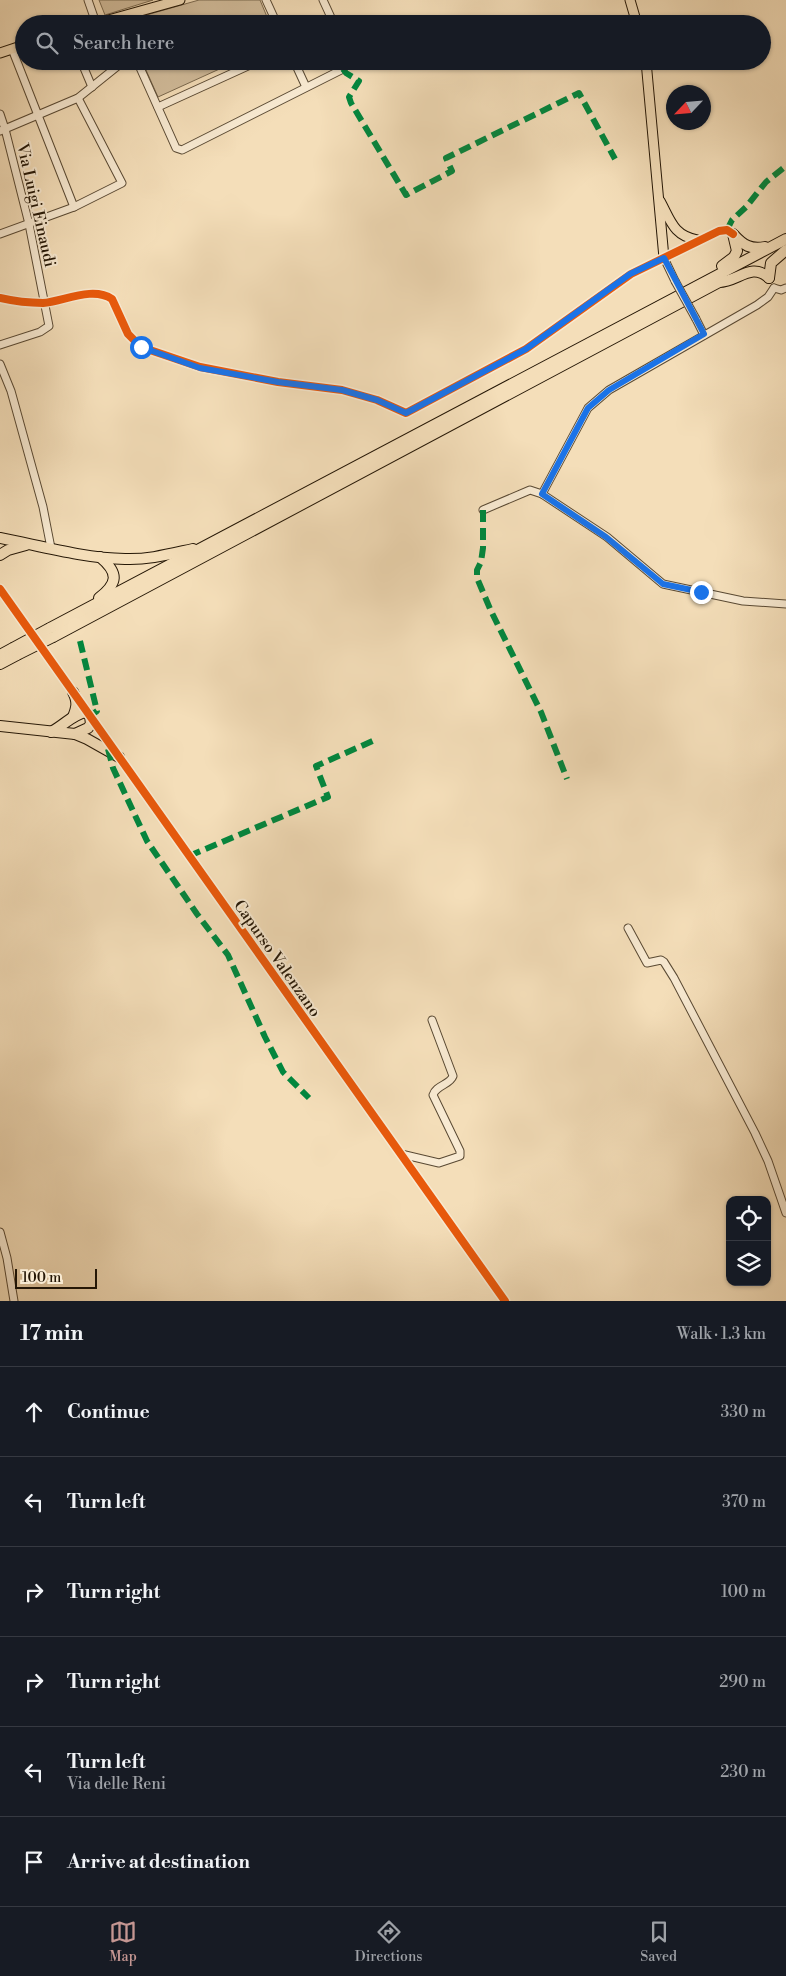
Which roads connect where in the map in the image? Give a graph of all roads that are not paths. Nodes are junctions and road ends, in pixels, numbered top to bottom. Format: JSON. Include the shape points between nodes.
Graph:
{"nodes":[{"id":1,"x":88,"y":0,"type":"edge"},
{"id":2,"x":180,"y":0,"type":"edge"},
{"id":3,"x":266,"y":0,"type":"edge"},
{"id":4,"x":323,"y":0,"type":"edge"},
{"id":5,"x":630,"y":0,"type":"edge"},
{"id":6,"x":93,"y":15,"type":"edge"},
{"id":7,"x":134,"y":15,"type":"edge"},
{"id":8,"x":273,"y":15,"type":"edge"},
{"id":9,"x":330,"y":15,"type":"edge"},
{"id":10,"x":634,"y":15,"type":"edge"},
{"id":11,"x":15,"y":48,"type":"edge"},
{"id":12,"x":12,"y":49,"type":"junction"},
{"id":13,"x":0,"y":53,"type":"edge"},
{"id":14,"x":15,"y":56,"type":"edge"},
{"id":15,"x":21,"y":70,"type":"edge"},
{"id":16,"x":84,"y":70,"type":"edge"},
{"id":17,"x":113,"y":70,"type":"edge"},
{"id":18,"x":141,"y":70,"type":"edge"},
{"id":19,"x":239,"y":70,"type":"edge"},
{"id":20,"x":298,"y":70,"type":"edge"},
{"id":21,"x":334,"y":70,"type":"edge"},
{"id":22,"x":647,"y":70,"type":"edge"},
{"id":23,"x":92,"y":87,"type":"junction"},
{"id":24,"x":306,"y":88,"type":"junction"},
{"id":25,"x":78,"y":98,"type":"junction"},
{"id":26,"x":158,"y":107,"type":"junction"},
{"id":27,"x":0,"y":114,"type":"edge"},
{"id":28,"x":39,"y":115,"type":"junction"},
{"id":29,"x":3,"y":130,"type":"edge"},
{"id":30,"x":659,"y":198,"type":"junction"},
{"id":31,"x":74,"y":207,"type":"junction"},
{"id":32,"x":29,"y":224,"type":"junction"},
{"id":33,"x":0,"y":234,"type":"edge"},
{"id":34,"x":733,"y":234,"type":"junction"},
{"id":35,"x":786,"y":238,"type":"edge"},
{"id":36,"x":697,"y":240,"type":"junction"},
{"id":37,"x":774,"y":245,"type":"junction"},
{"id":38,"x":786,"y":248,"type":"edge"},
{"id":39,"x":664,"y":258,"type":"junction"},
{"id":40,"x":769,"y":278,"type":"junction"},
{"id":41,"x":703,"y":282,"type":"junction"},
{"id":42,"x":718,"y":282,"type":"junction"},
{"id":43,"x":774,"y":288,"type":"junction"},
{"id":44,"x":786,"y":288,"type":"edge"},
{"id":45,"x":0,"y":298,"type":"edge"},
{"id":46,"x":45,"y":302,"type":"junction"},
{"id":47,"x":704,"y":334,"type":"junction"},
{"id":48,"x":0,"y":345,"type":"edge"},
{"id":49,"x":0,"y":364,"type":"edge"},
{"id":50,"x":542,"y":494,"type":"junction"},
{"id":51,"x":483,"y":510,"type":"dead end"},
{"id":52,"x":0,"y":538,"type":"edge"},
{"id":53,"x":27,"y":544,"type":"junction"},
{"id":54,"x":206,"y":546,"type":"junction"},
{"id":55,"x":51,"y":548,"type":"junction"},
{"id":56,"x":0,"y":555,"type":"edge"},
{"id":57,"x":99,"y":556,"type":"junction"},
{"id":58,"x":0,"y":589,"type":"edge"},
{"id":59,"x":786,"y":604,"type":"edge"},
{"id":60,"x":67,"y":620,"type":"junction"},
{"id":61,"x":52,"y":632,"type":"junction"},
{"id":62,"x":6,"y":658,"type":"edge"},
{"id":63,"x":73,"y":692,"type":"junction"},
{"id":64,"x":90,"y":716,"type":"junction"},
{"id":65,"x":73,"y":717,"type":"junction"},
{"id":66,"x":0,"y":726,"type":"edge"},
{"id":67,"x":50,"y":732,"type":"junction"},
{"id":68,"x":76,"y":734,"type":"junction"},
{"id":69,"x":118,"y":757,"type":"junction"},
{"id":70,"x":628,"y":928,"type":"dead end"},
{"id":71,"x":432,"y":1020,"type":"dead end"},
{"id":72,"x":401,"y":1154,"type":"junction"},
{"id":73,"x":786,"y":1213,"type":"edge"},
{"id":74,"x":0,"y":1232,"type":"edge"},
{"id":75,"x":14,"y":1301,"type":"edge"},
{"id":76,"x":505,"y":1301,"type":"edge"}],
"edges":[{"from":1,"to":6,"type":"street"},
{"from":2,"to":7,"type":"main road"},
{"from":3,"to":8,"type":"street"},
{"from":4,"to":9,"type":"street"},
{"from":5,"to":10,"type":"main road"},
{"from":11,"to":12,"type":"main road"},
{"from":12,"to":13,"type":"main road"},
{"from":12,"to":14,"type":"street"},
{"from":15,"to":28,"type":"street"},
{"from":16,"to":23,"type":"street"},
{"from":17,"to":23,"type":"street"},
{"from":18,"to":26,"type":"street"},
{"from":19,"to":26,"type":"street"},
{"from":20,"to":24,"type":"street"},
{"from":21,"to":24,"type":"street"},
{"from":22,"to":30,"type":"main road"},
{"from":23,"to":25,"type":"street"},
{"from":24,"to":26,"type":"street","via":[[182,150],[176,148]]},
{"from":25,"to":28,"type":"street"},
{"from":25,"to":31,"type":"street","via":[[122,183]]},
{"from":27,"to":29,"type":"street","name":"Via Luigi Einaudi"},
{"from":28,"to":29,"type":"street"},
{"from":28,"to":31,"type":"street"},
{"from":29,"to":32,"type":"street","name":"Via Luigi Einaudi"},
{"from":30,"to":36,"type":"main road","via":[[676,230],[684,237]]},
{"from":30,"to":39,"type":"main road"},
{"from":31,"to":32,"type":"street"},
{"from":32,"to":33,"type":"street"},
{"from":32,"to":46,"type":"street","name":"Via Luigi Einaudi"},
{"from":34,"to":36,"type":"street","via":[[719,230]]},
{"from":34,"to":37,"type":"highway","via":[[750,247]]},
{"from":34,"to":41,"type":"highway","via":[[737,251],[734,257]]},
{"from":35,"to":37,"type":"highway"},
{"from":36,"to":39,"type":"street"},
{"from":37,"to":41,"type":"highway"},
{"from":38,"to":40,"type":"highway","via":[[771,263]]},
{"from":38,"to":42,"type":"highway"},
{"from":39,"to":46,"type":"street","via":[[630,274],[526,349],[406,413],[342,390],[200,368],[141,347],[128,334],[112,299],[107,295],[90,294]]},
{"from":39,"to":47,"type":"street","bridge":true},
{"from":40,"to":42,"type":"highway","via":[[754,271]]},
{"from":40,"to":43,"type":"street"},
{"from":41,"to":54,"type":"highway"},
{"from":42,"to":61,"type":"highway"},
{"from":43,"to":44,"type":"street"},
{"from":43,"to":47,"type":"street","via":[[757,305]]},
{"from":45,"to":46,"type":"street"},
{"from":46,"to":48,"type":"street","name":"Via Luigi Einaudi","via":[[48,328]]},
{"from":47,"to":50,"type":"street","via":[[609,390],[588,408]]},
{"from":49,"to":55,"type":"street","via":[[11,391]]},
{"from":50,"to":51,"type":"street","via":[[530,490]]},
{"from":50,"to":59,"type":"street","via":[[606,537],[663,584],[742,601]]},
{"from":52,"to":53,"type":"highway"},
{"from":53,"to":55,"type":"highway"},
{"from":53,"to":56,"type":"highway"},
{"from":54,"to":57,"type":"highway","via":[[151,557]]},
{"from":54,"to":60,"type":"highway"},
{"from":55,"to":57,"type":"highway"},
{"from":57,"to":60,"type":"highway","via":[[113,572],[112,587]]},
{"from":58,"to":63,"type":"street","name":"Capurso Valenzano"},
{"from":60,"to":61,"type":"highway"},
{"from":61,"to":62,"type":"highway","bridge":true},
{"from":63,"to":64,"type":"street","name":"Capurso Valenzano"},
{"from":63,"to":65,"type":"highway","via":[[77,700]]},
{"from":64,"to":65,"type":"highway","via":[[86,712]]},
{"from":64,"to":68,"type":"highway","via":[[88,728]]},
{"from":64,"to":69,"type":"street","name":"Capurso Valenzano"},
{"from":65,"to":67,"type":"highway"},
{"from":66,"to":67,"type":"highway"},
{"from":67,"to":68,"type":"highway"},
{"from":68,"to":69,"type":"highway"},
{"from":69,"to":72,"type":"street","name":"Capurso Valenzano"},
{"from":70,"to":73,"type":"street","via":[[648,964],[661,960],[674,978],[755,1133]]},
{"from":71,"to":72,"type":"street","via":[[453,1076],[433,1095],[460,1156],[439,1163]]},
{"from":72,"to":76,"type":"street","name":"Capurso Valenzano"},
{"from":74,"to":75,"type":"street"}]}
